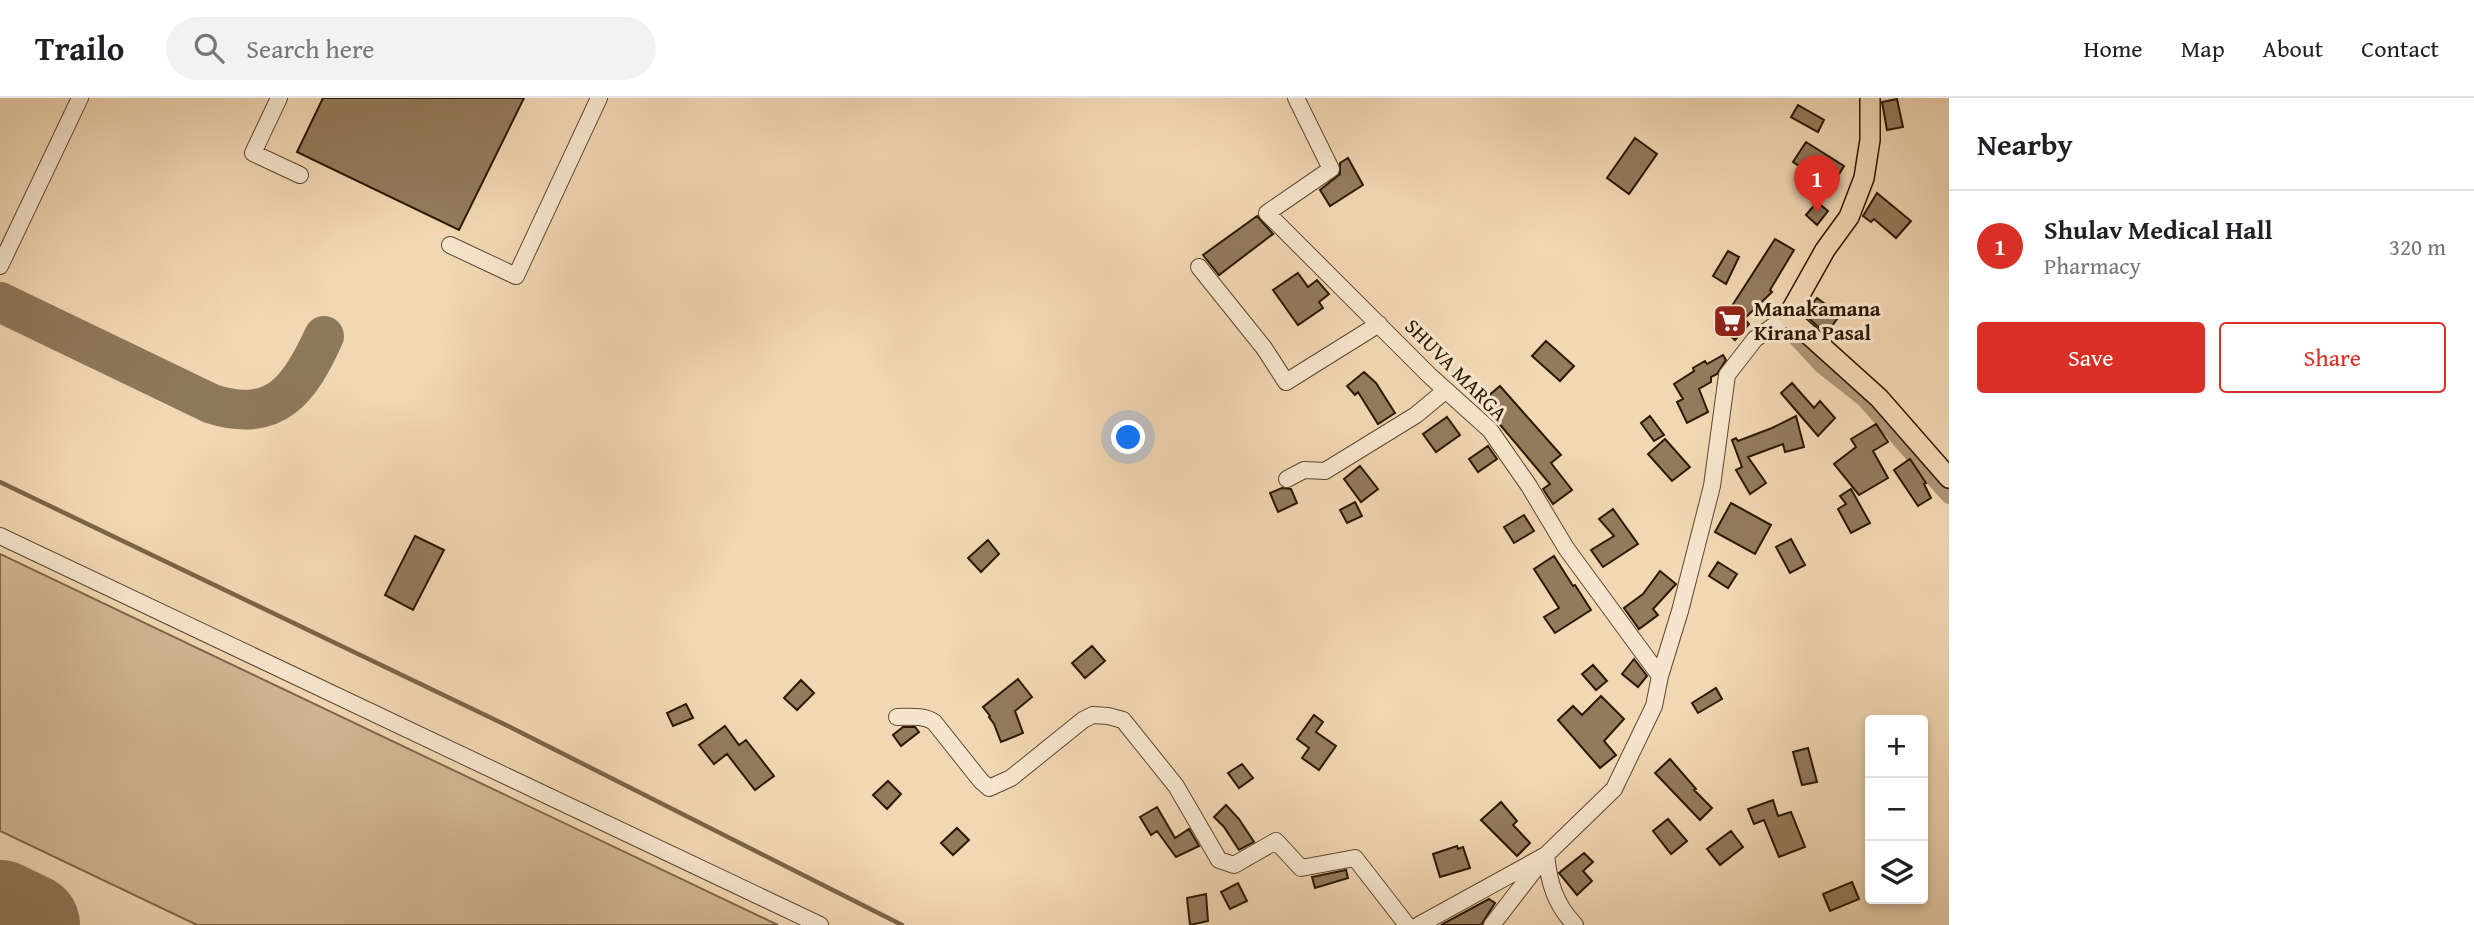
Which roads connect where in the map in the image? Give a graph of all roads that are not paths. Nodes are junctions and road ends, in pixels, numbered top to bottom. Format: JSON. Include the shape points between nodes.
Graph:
{"nodes":[{"id":1,"x":80,"y":98,"type":"edge"},
{"id":2,"x":279,"y":98,"type":"edge"},
{"id":3,"x":599,"y":98,"type":"edge"},
{"id":4,"x":1296,"y":98,"type":"edge"},
{"id":5,"x":1870,"y":98,"type":"edge"},
{"id":6,"x":300,"y":175,"type":"dead end"},
{"id":7,"x":450,"y":246,"type":"dead end"},
{"id":8,"x":0,"y":266,"type":"edge"},
{"id":9,"x":1199,"y":267,"type":"dead end"},
{"id":10,"x":1788,"y":316,"type":"junction"},
{"id":11,"x":1379,"y":324,"type":"junction"},
{"id":12,"x":1446,"y":390,"type":"junction"},
{"id":13,"x":1949,"y":478,"type":"edge"},
{"id":14,"x":1287,"y":479,"type":"dead end"},
{"id":15,"x":0,"y":536,"type":"edge"},
{"id":16,"x":1660,"y":676,"type":"junction"},
{"id":17,"x":897,"y":717,"type":"dead end"},
{"id":18,"x":1546,"y":855,"type":"junction"},
{"id":19,"x":820,"y":925,"type":"edge"},
{"id":20,"x":1407,"y":925,"type":"edge"},
{"id":21,"x":1419,"y":925,"type":"edge"},
{"id":22,"x":1492,"y":925,"type":"edge"},
{"id":23,"x":1575,"y":925,"type":"edge"}],
"edges":[{"from":1,"to":8,"type":"street"},
{"from":2,"to":6,"type":"street","via":[[253,153]]},
{"from":3,"to":7,"type":"street","via":[[516,276]]},
{"from":4,"to":11,"type":"street","name":"SHUVA MARGA","via":[[1331,169],[1267,213]]},
{"from":5,"to":10,"type":"main road","via":[[1870,140],[1853,208]]},
{"from":9,"to":11,"type":"street","via":[[1286,382]]},
{"from":10,"to":13,"type":"main road","via":[[1879,398]]},
{"from":10,"to":16,"type":"street","via":[[1755,339],[1727,375],[1712,486]]},
{"from":11,"to":12,"type":"street","name":"SHUVA MARGA"},
{"from":12,"to":14,"type":"street","via":[[1416,415],[1325,471],[1304,470]]},
{"from":12,"to":16,"type":"street","name":"SHUVA MARGA","via":[[1490,430],[1566,548]]},
{"from":15,"to":19,"type":"street"},
{"from":16,"to":18,"type":"street","via":[[1654,706],[1614,789]]},
{"from":17,"to":20,"type":"street","via":[[934,722],[989,788],[1011,778],[1083,720],[1093,715],[1123,720],[1176,786],[1219,860],[1234,865],[1276,841],[1301,868],[1355,858]]},
{"from":18,"to":21,"type":"street"},
{"from":18,"to":22,"type":"street"},
{"from":18,"to":23,"type":"street","via":[[1549,883],[1561,911]]}]}
